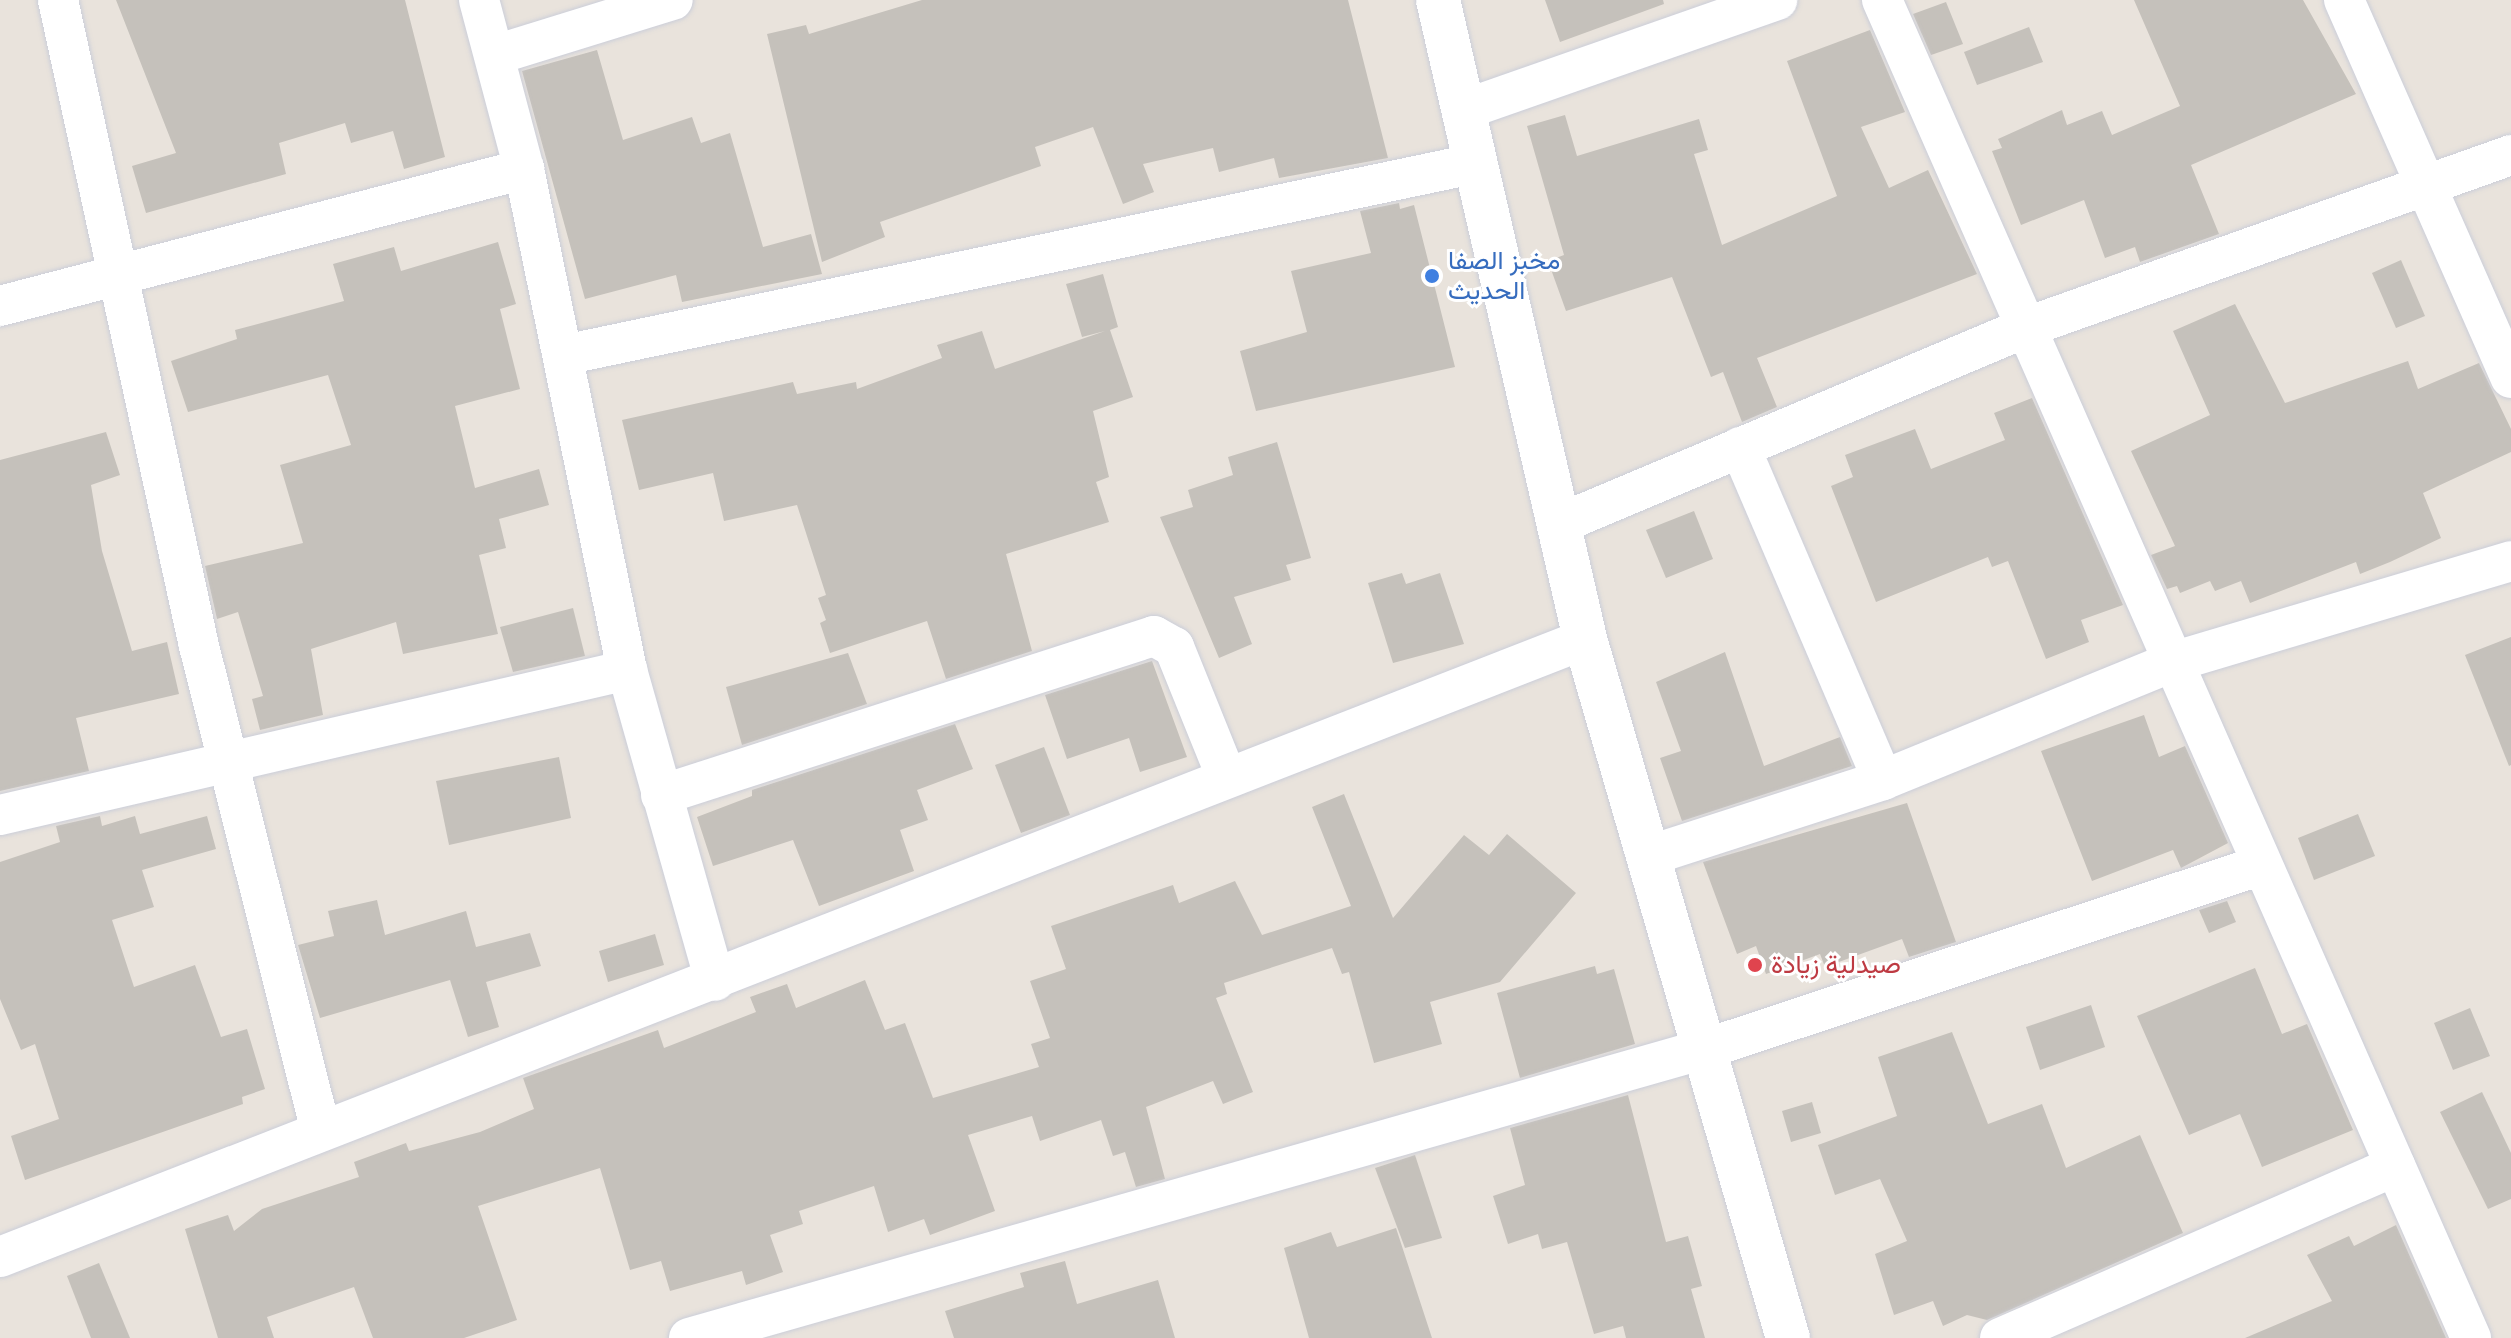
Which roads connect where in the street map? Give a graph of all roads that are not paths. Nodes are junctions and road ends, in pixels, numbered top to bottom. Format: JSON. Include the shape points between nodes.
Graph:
{"nodes":[{"id":1,"x":58,"y":0,"type":"edge"},
{"id":2,"x":479,"y":0,"type":"edge"},
{"id":3,"x":673,"y":0,"type":"edge"},
{"id":4,"x":1438,"y":0,"type":"edge"},
{"id":5,"x":1777,"y":0,"type":"edge"},
{"id":6,"x":1882,"y":0,"type":"edge"},
{"id":7,"x":2344,"y":0,"type":"edge"},
{"id":8,"x":495,"y":55,"type":"junction"},
{"id":9,"x":1463,"y":110,"type":"junction"},
{"id":10,"x":2511,"y":155,"type":"edge"},
{"id":11,"x":1473,"y":164,"type":"junction"},
{"id":12,"x":524,"y":169,"type":"junction"},
{"id":13,"x":2423,"y":191,"type":"junction"},
{"id":14,"x":121,"y":273,"type":"junction"},
{"id":15,"x":0,"y":306,"type":"edge"},
{"id":16,"x":2027,"y":327,"type":"junction"},
{"id":17,"x":564,"y":355,"type":"junction"},
{"id":18,"x":2511,"y":378,"type":"edge"},
{"id":19,"x":1740,"y":447,"type":"junction"},
{"id":20,"x":1559,"y":524,"type":"junction"},
{"id":21,"x":2511,"y":561,"type":"edge"},
{"id":22,"x":1585,"y":639,"type":"junction"},
{"id":23,"x":2169,"y":663,"type":"junction"},
{"id":24,"x":627,"y":670,"type":"junction"},
{"id":25,"x":228,"y":760,"type":"junction"},
{"id":26,"x":1226,"y":776,"type":"junction"},
{"id":27,"x":1883,"y":780,"type":"junction"},
{"id":28,"x":661,"y":795,"type":"junction"},
{"id":29,"x":0,"y":815,"type":"edge"},
{"id":30,"x":1648,"y":856,"type":"junction"},
{"id":31,"x":2259,"y":866,"type":"junction"},
{"id":32,"x":715,"y":981,"type":"junction"},
{"id":33,"x":1708,"y":1048,"type":"junction"},
{"id":34,"x":321,"y":1130,"type":"junction"},
{"id":35,"x":2395,"y":1166,"type":"junction"},
{"id":36,"x":0,"y":1257,"type":"edge"},
{"id":37,"x":689,"y":1338,"type":"edge"},
{"id":38,"x":1788,"y":1338,"type":"edge"},
{"id":39,"x":2000,"y":1338,"type":"edge"},
{"id":40,"x":2471,"y":1338,"type":"edge"}],
"edges":[{"from":1,"to":14,"type":"street"},
{"from":2,"to":8,"type":"street"},
{"from":3,"to":8,"type":"street"},
{"from":4,"to":9,"type":"street"},
{"from":5,"to":9,"type":"street"},
{"from":6,"to":16,"type":"street"},
{"from":7,"to":13,"type":"street"},
{"from":8,"to":12,"type":"street"},
{"from":9,"to":11,"type":"street"},
{"from":10,"to":13,"type":"street"},
{"from":11,"to":17,"type":"street"},
{"from":11,"to":20,"type":"street"},
{"from":12,"to":14,"type":"street"},
{"from":12,"to":17,"type":"street"},
{"from":13,"to":16,"type":"street"},
{"from":13,"to":18,"type":"street"},
{"from":14,"to":15,"type":"street"},
{"from":14,"to":25,"type":"street"},
{"from":16,"to":19,"type":"street"},
{"from":16,"to":23,"type":"street"},
{"from":17,"to":24,"type":"street"},
{"from":19,"to":20,"type":"street"},
{"from":19,"to":27,"type":"street"},
{"from":20,"to":22,"type":"street"},
{"from":21,"to":23,"type":"street"},
{"from":22,"to":26,"type":"street"},
{"from":22,"to":30,"type":"street"},
{"from":23,"to":27,"type":"street"},
{"from":23,"to":31,"type":"street"},
{"from":24,"to":25,"type":"street"},
{"from":24,"to":28,"type":"street"},
{"from":25,"to":29,"type":"street"},
{"from":25,"to":34,"type":"street"},
{"from":26,"to":28,"type":"street","via":[[1174,647],[1154,636]]},
{"from":26,"to":32,"type":"street"},
{"from":27,"to":30,"type":"street"},
{"from":28,"to":32,"type":"street"},
{"from":30,"to":33,"type":"street"},
{"from":31,"to":33,"type":"street"},
{"from":31,"to":35,"type":"street"},
{"from":32,"to":34,"type":"street"},
{"from":33,"to":37,"type":"street"},
{"from":33,"to":38,"type":"street"},
{"from":34,"to":36,"type":"street"},
{"from":35,"to":39,"type":"street"},
{"from":35,"to":40,"type":"street"}]}
